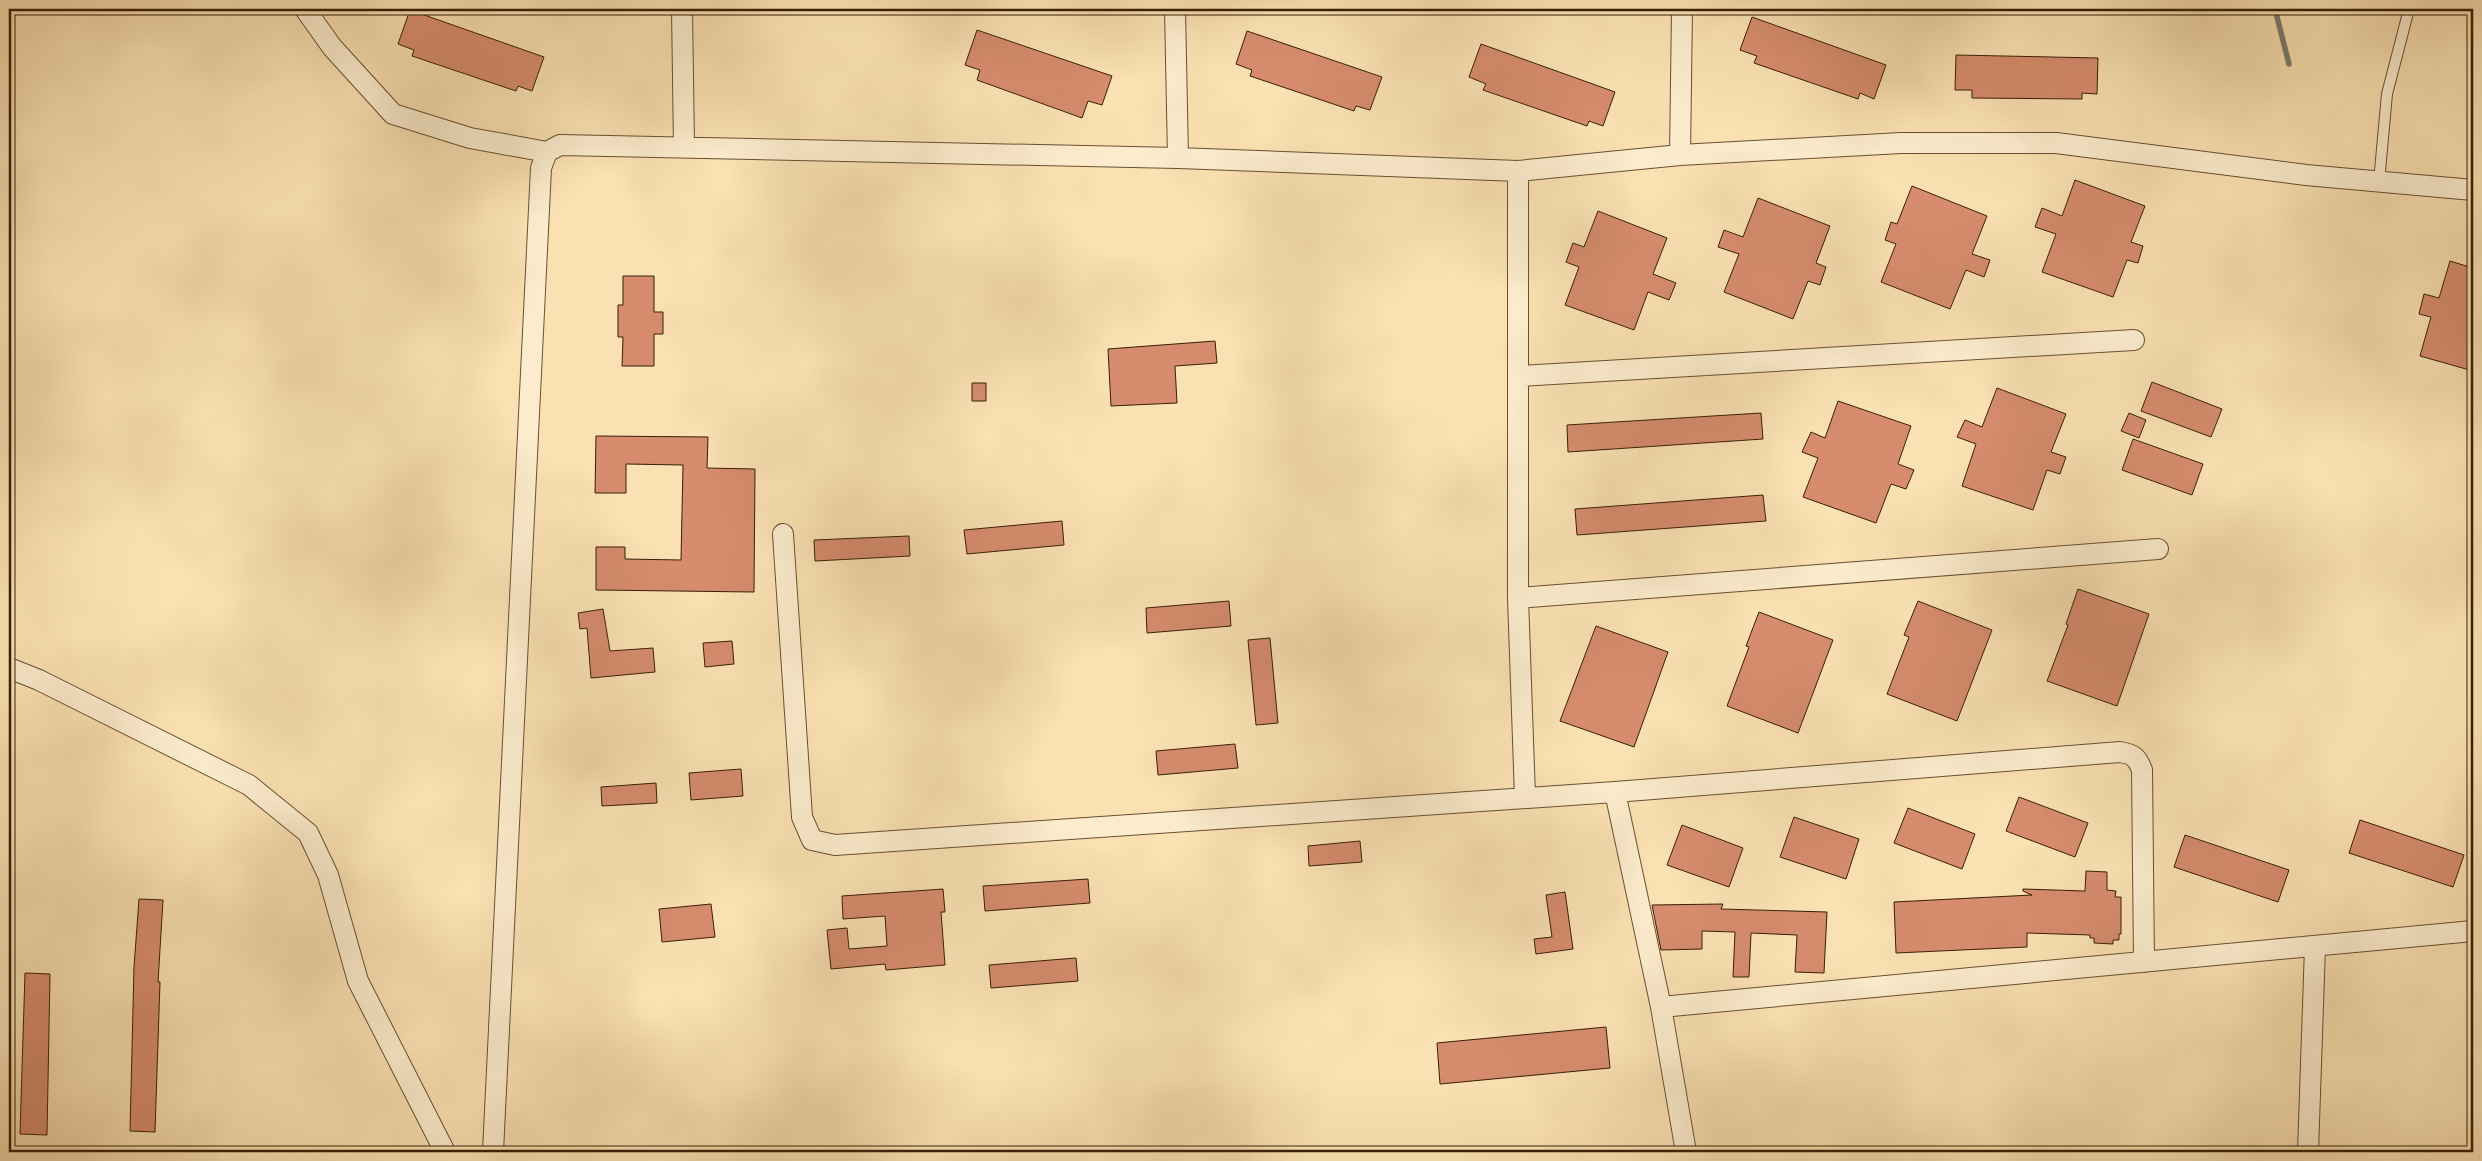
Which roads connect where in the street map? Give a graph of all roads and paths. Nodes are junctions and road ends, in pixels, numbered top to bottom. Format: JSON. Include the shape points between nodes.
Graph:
{"nodes":[{"id":1,"x":305,"y":9,"type":"edge"},
{"id":2,"x":682,"y":9,"type":"edge"},
{"id":3,"x":1176,"y":9,"type":"edge"},
{"id":4,"x":1682,"y":9,"type":"edge"},
{"id":5,"x":2409,"y":9,"type":"edge"},
{"id":6,"x":684,"y":147,"type":"junction"},
{"id":7,"x":547,"y":152,"type":"junction"},
{"id":8,"x":1680,"y":155,"type":"junction"},
{"id":9,"x":1178,"y":158,"type":"junction"},
{"id":10,"x":1518,"y":170,"type":"junction"},
{"id":11,"x":2379,"y":182,"type":"junction"},
{"id":12,"x":2473,"y":190,"type":"edge"},
{"id":13,"x":2134,"y":340,"type":"dead end"},
{"id":14,"x":1519,"y":376,"type":"junction"},
{"id":15,"x":783,"y":534,"type":"dead end"},
{"id":16,"x":2158,"y":549,"type":"dead end"},
{"id":17,"x":1518,"y":598,"type":"junction"},
{"id":18,"x":9,"y":668,"type":"edge"},
{"id":19,"x":1615,"y":792,"type":"junction"},
{"id":20,"x":1525,"y":797,"type":"junction"},
{"id":21,"x":2473,"y":931,"type":"edge"},
{"id":22,"x":2315,"y":946,"type":"junction"},
{"id":23,"x":2144,"y":962,"type":"junction"},
{"id":24,"x":1661,"y":1007,"type":"junction"},
{"id":25,"x":446,"y":1152,"type":"edge"},
{"id":26,"x":493,"y":1152,"type":"edge"},
{"id":27,"x":1686,"y":1152,"type":"edge"},
{"id":28,"x":2308,"y":1152,"type":"edge"}],
"edges":[{"from":1,"to":7,"type":"street","via":[[332,47],[393,114],[470,138]]},
{"from":2,"to":6,"type":"street"},
{"from":3,"to":9,"type":"street"},
{"from":4,"to":8,"type":"street"},
{"from":5,"to":11,"type":"lane","via":[[2387,94]]},
{"from":6,"to":7,"type":"street","via":[[560,145]]},
{"from":6,"to":9,"type":"street"},
{"from":7,"to":26,"type":"street","via":[[541,168]]},
{"from":8,"to":10,"type":"street"},
{"from":8,"to":11,"type":"street","via":[[1901,143],[2056,143],[2306,176]]},
{"from":9,"to":10,"type":"street"},
{"from":10,"to":14,"type":"street"},
{"from":11,"to":12,"type":"street"},
{"from":13,"to":14,"type":"street"},
{"from":14,"to":17,"type":"street"},
{"from":15,"to":20,"type":"street","via":[[802,817],[812,840],[835,845]]},
{"from":16,"to":17,"type":"street"},
{"from":17,"to":20,"type":"street"},
{"from":18,"to":25,"type":"street","via":[[249,785],[308,834],[328,875],[358,981]]},
{"from":19,"to":20,"type":"street"},
{"from":19,"to":23,"type":"street","via":[[2120,752],[2131,754],[2138,759],[2142,770]]},
{"from":19,"to":24,"type":"street"},
{"from":21,"to":22,"type":"street"},
{"from":22,"to":23,"type":"street"},
{"from":22,"to":28,"type":"street"},
{"from":23,"to":24,"type":"street"},
{"from":24,"to":27,"type":"street"}]}
